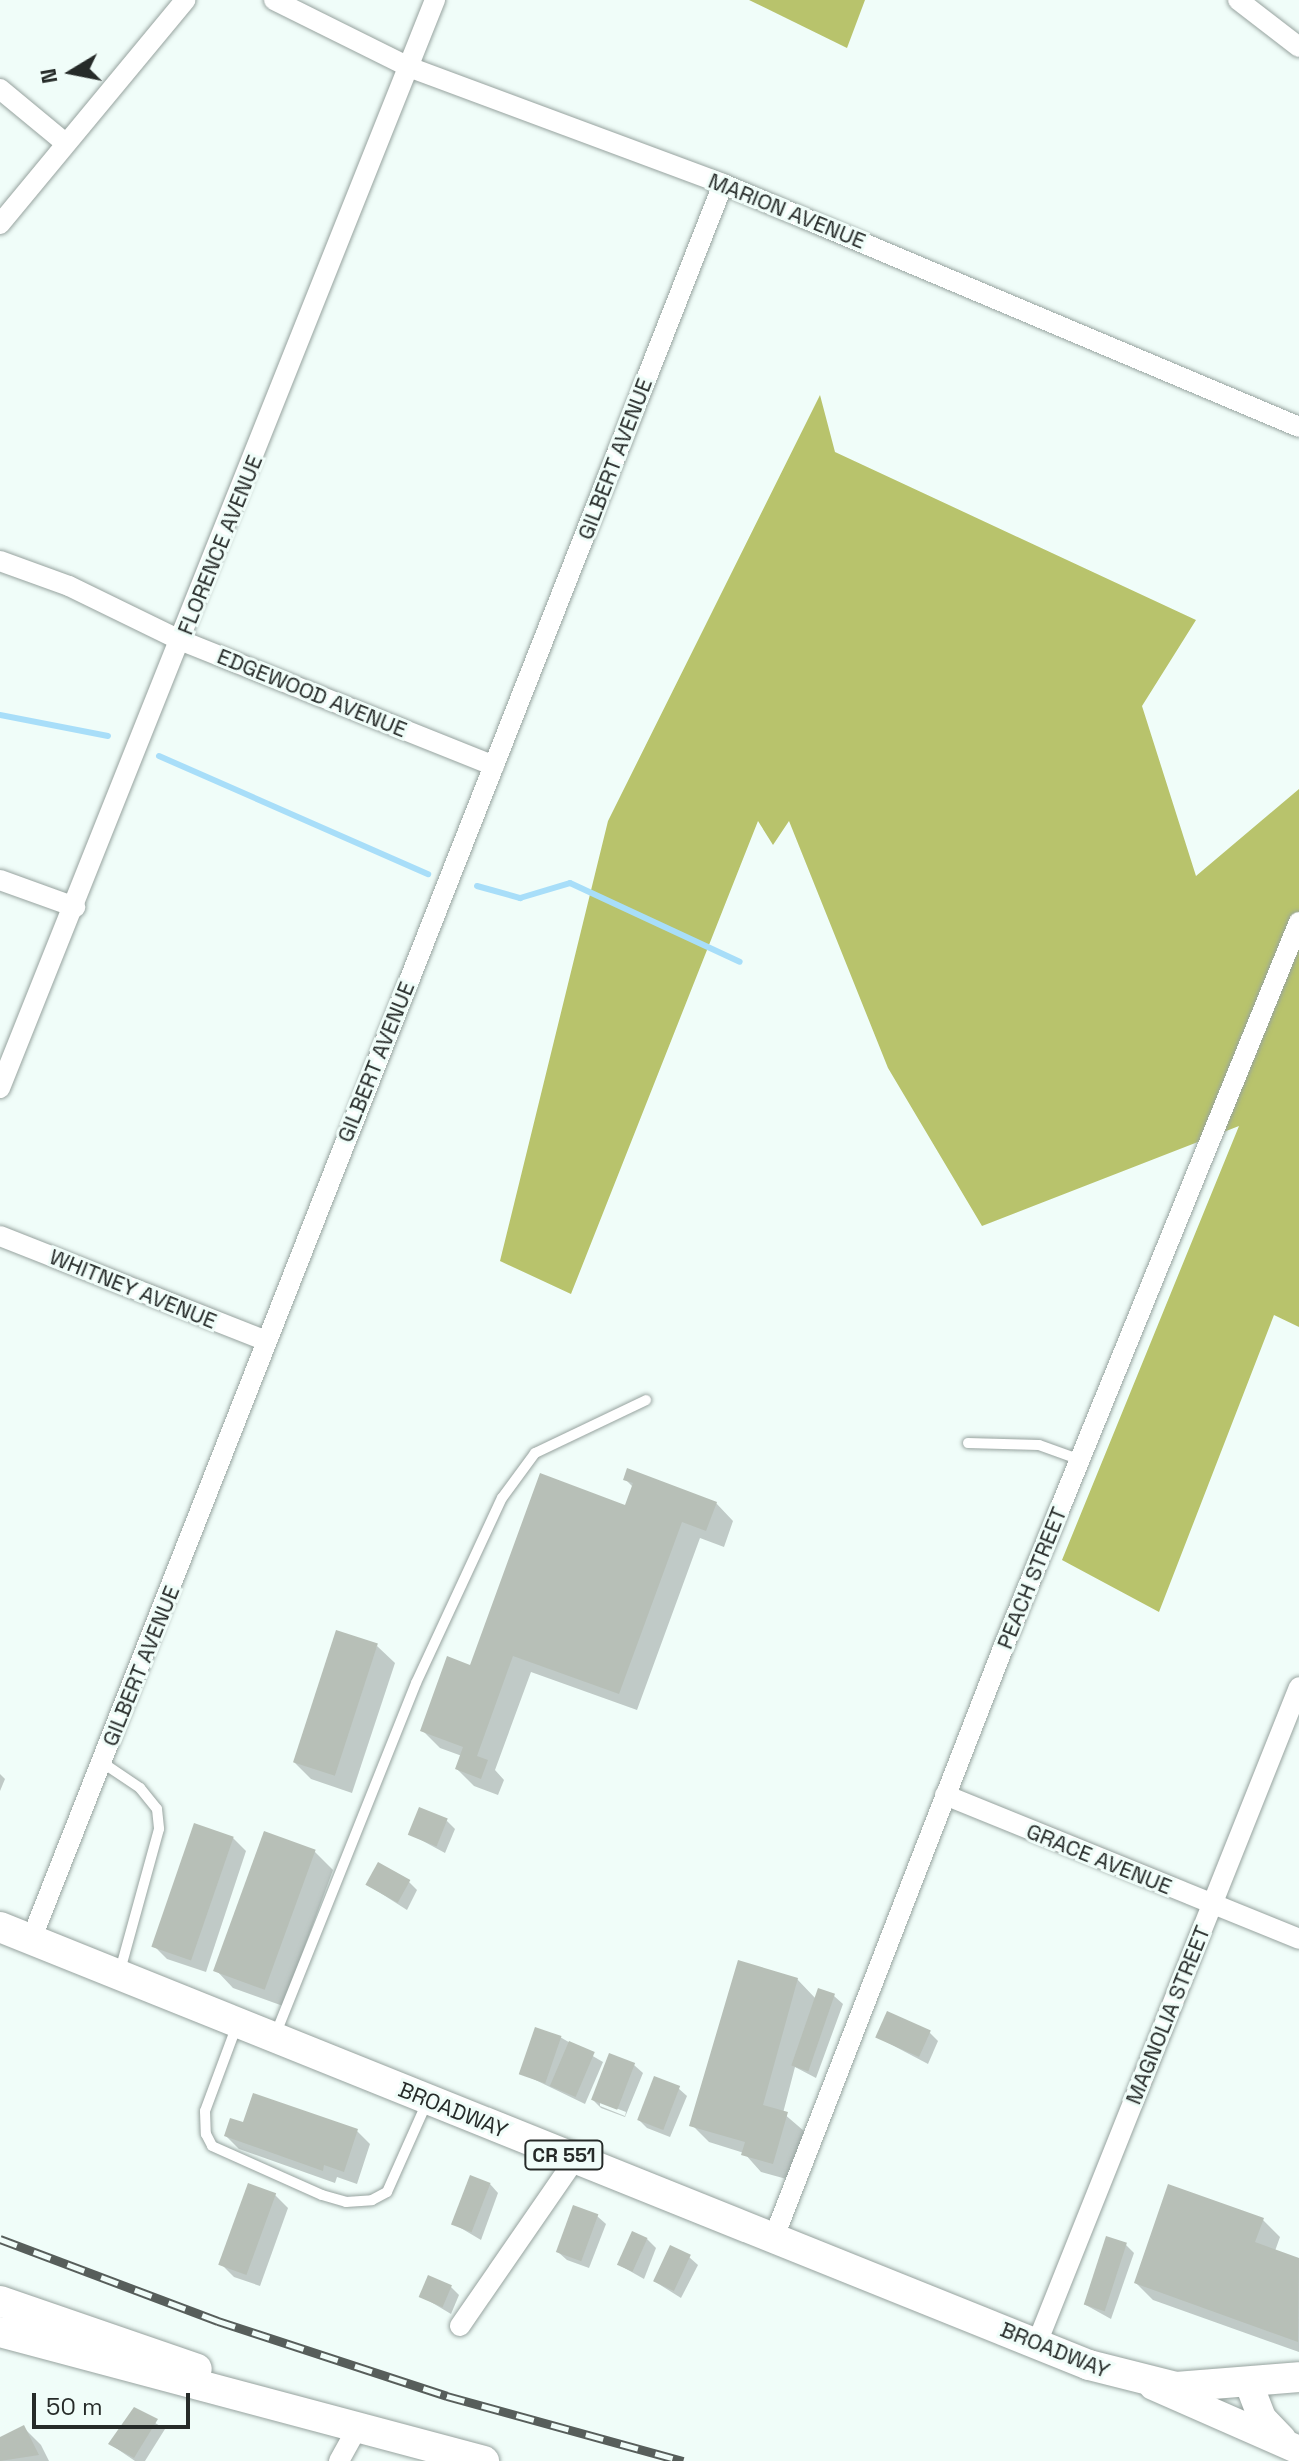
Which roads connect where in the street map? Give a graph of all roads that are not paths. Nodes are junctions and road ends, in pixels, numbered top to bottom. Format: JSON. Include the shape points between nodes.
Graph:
{"nodes":[{"id":1,"x":185,"y":0,"type":"edge"},
{"id":2,"x":274,"y":0,"type":"edge"},
{"id":3,"x":435,"y":0,"type":"edge"},
{"id":4,"x":1238,"y":0,"type":"edge"},
{"id":5,"x":1299,"y":47,"type":"edge"},
{"id":6,"x":409,"y":67,"type":"junction"},
{"id":7,"x":0,"y":89,"type":"edge"},
{"id":8,"x":64,"y":142,"type":"junction"},
{"id":9,"x":723,"y":184,"type":"junction"},
{"id":10,"x":0,"y":224,"type":"edge"},
{"id":11,"x":1299,"y":427,"type":"edge"},
{"id":12,"x":0,"y":561,"type":"edge"},
{"id":13,"x":182,"y":641,"type":"junction"},
{"id":14,"x":494,"y":766,"type":"junction"},
{"id":15,"x":0,"y":880,"type":"edge"},
{"id":16,"x":75,"y":907,"type":"junction"},
{"id":17,"x":1299,"y":922,"type":"edge"},
{"id":18,"x":0,"y":1088,"type":"edge"},
{"id":19,"x":0,"y":1236,"type":"edge"},
{"id":20,"x":266,"y":1341,"type":"junction"},
{"id":21,"x":646,"y":1400,"type":"dead end"},
{"id":22,"x":968,"y":1443,"type":"dead end"},
{"id":23,"x":1081,"y":1460,"type":"junction"},
{"id":24,"x":1299,"y":1687,"type":"edge"},
{"id":25,"x":103,"y":1763,"type":"junction"},
{"id":26,"x":945,"y":1795,"type":"junction"},
{"id":27,"x":1212,"y":1905,"type":"junction"},
{"id":28,"x":0,"y":1927,"type":"edge"},
{"id":29,"x":1299,"y":1939,"type":"edge"},
{"id":30,"x":31,"y":1940,"type":"junction"},
{"id":31,"x":118,"y":1975,"type":"junction"},
{"id":32,"x":238,"y":2024,"type":"junction"},
{"id":33,"x":274,"y":2039,"type":"junction"},
{"id":34,"x":428,"y":2100,"type":"junction"},
{"id":35,"x":575,"y":2159,"type":"junction"},
{"id":36,"x":774,"y":2237,"type":"junction"},
{"id":37,"x":0,"y":2301,"type":"edge"},
{"id":38,"x":460,"y":2326,"type":"dead end"},
{"id":39,"x":0,"y":2332,"type":"edge"},
{"id":40,"x":1037,"y":2343,"type":"junction"},
{"id":41,"x":1299,"y":2377,"type":"edge"},
{"id":42,"x":1140,"y":2381,"type":"junction"},
{"id":43,"x":1249,"y":2384,"type":"junction"},
{"id":44,"x":357,"y":2428,"type":"junction"},
{"id":45,"x":1296,"y":2449,"type":"edge"},
{"id":46,"x":339,"y":2461,"type":"edge"},
{"id":47,"x":484,"y":2461,"type":"edge"}],
"edges":[{"from":1,"to":8,"type":"street"},
{"from":2,"to":6,"type":"street","name":"MARION AVENUE"},
{"from":3,"to":6,"type":"street","name":"FLORENCE AVENUE"},
{"from":4,"to":5,"type":"street"},
{"from":6,"to":9,"type":"street","name":"MARION AVENUE"},
{"from":6,"to":13,"type":"street","name":"FLORENCE AVENUE"},
{"from":7,"to":8,"type":"street"},
{"from":8,"to":10,"type":"street"},
{"from":9,"to":11,"type":"street","name":"MARION AVENUE"},
{"from":9,"to":14,"type":"street","name":"GILBERT AVENUE"},
{"from":12,"to":13,"type":"street","name":"EDGEWOOD AVENUE","via":[[69,586]]},
{"from":13,"to":14,"type":"street","name":"EDGEWOOD AVENUE"},
{"from":13,"to":16,"type":"street","name":"FLORENCE AVENUE"},
{"from":14,"to":20,"type":"street","name":"GILBERT AVENUE"},
{"from":15,"to":16,"type":"street"},
{"from":16,"to":18,"type":"street","name":"FLORENCE AVENUE"},
{"from":17,"to":23,"type":"street","name":"PEACH STREET"},
{"from":19,"to":20,"type":"street","name":"WHITNEY AVENUE"},
{"from":20,"to":25,"type":"street","name":"GILBERT AVENUE"},
{"from":21,"to":33,"type":"lane","via":[[535,1453],[502,1498],[416,1683]]},
{"from":22,"to":23,"type":"lane","via":[[1039,1445]]},
{"from":23,"to":26,"type":"street","name":"PEACH STREET"},
{"from":24,"to":27,"type":"street","name":"MAGNOLIA STREET"},
{"from":25,"to":30,"type":"street","name":"GILBERT AVENUE"},
{"from":25,"to":31,"type":"lane","via":[[140,1788],[157,1809],[159,1829]]},
{"from":26,"to":27,"type":"street","name":"GRACE AVENUE"},
{"from":26,"to":36,"type":"street","name":"PEACH STREET"},
{"from":27,"to":29,"type":"street","name":"GRACE AVENUE"},
{"from":27,"to":40,"type":"street","name":"MAGNOLIA STREET"},
{"from":28,"to":30,"type":"main road","name":"BROADWAY","number":"CR 551"},
{"from":30,"to":31,"type":"main road","name":"BROADWAY","number":"CR 551"},
{"from":31,"to":32,"type":"main road","name":"BROADWAY","number":"CR 551"},
{"from":32,"to":33,"type":"main road","name":"BROADWAY","number":"CR 551"},
{"from":32,"to":34,"type":"lane","via":[[205,2111],[206,2134],[212,2146],[322,2195],[346,2202],[372,2200],[387,2192]]},
{"from":33,"to":34,"type":"main road","name":"BROADWAY","number":"CR 551"},
{"from":34,"to":35,"type":"main road","name":"BROADWAY","number":"CR 551"},
{"from":35,"to":36,"type":"main road","name":"BROADWAY","number":"CR 551"},
{"from":35,"to":38,"type":"street"},
{"from":36,"to":40,"type":"main road","name":"BROADWAY","number":"CR 551"},
{"from":37,"to":44,"type":"main road"},
{"from":39,"to":44,"type":"main road"},
{"from":40,"to":42,"type":"main road","name":"BROADWAY","number":"CR 551"},
{"from":41,"to":43,"type":"main road"},
{"from":42,"to":43,"type":"main road","number":"CR 551"},
{"from":42,"to":45,"type":"main road","name":"BROADWAY","number":"CR 551"},
{"from":43,"to":45,"type":"main road","name":"BROADWAY","number":"CR 551","via":[[1262,2418]]},
{"from":44,"to":46,"type":"street"},
{"from":44,"to":47,"type":"main road"}]}
